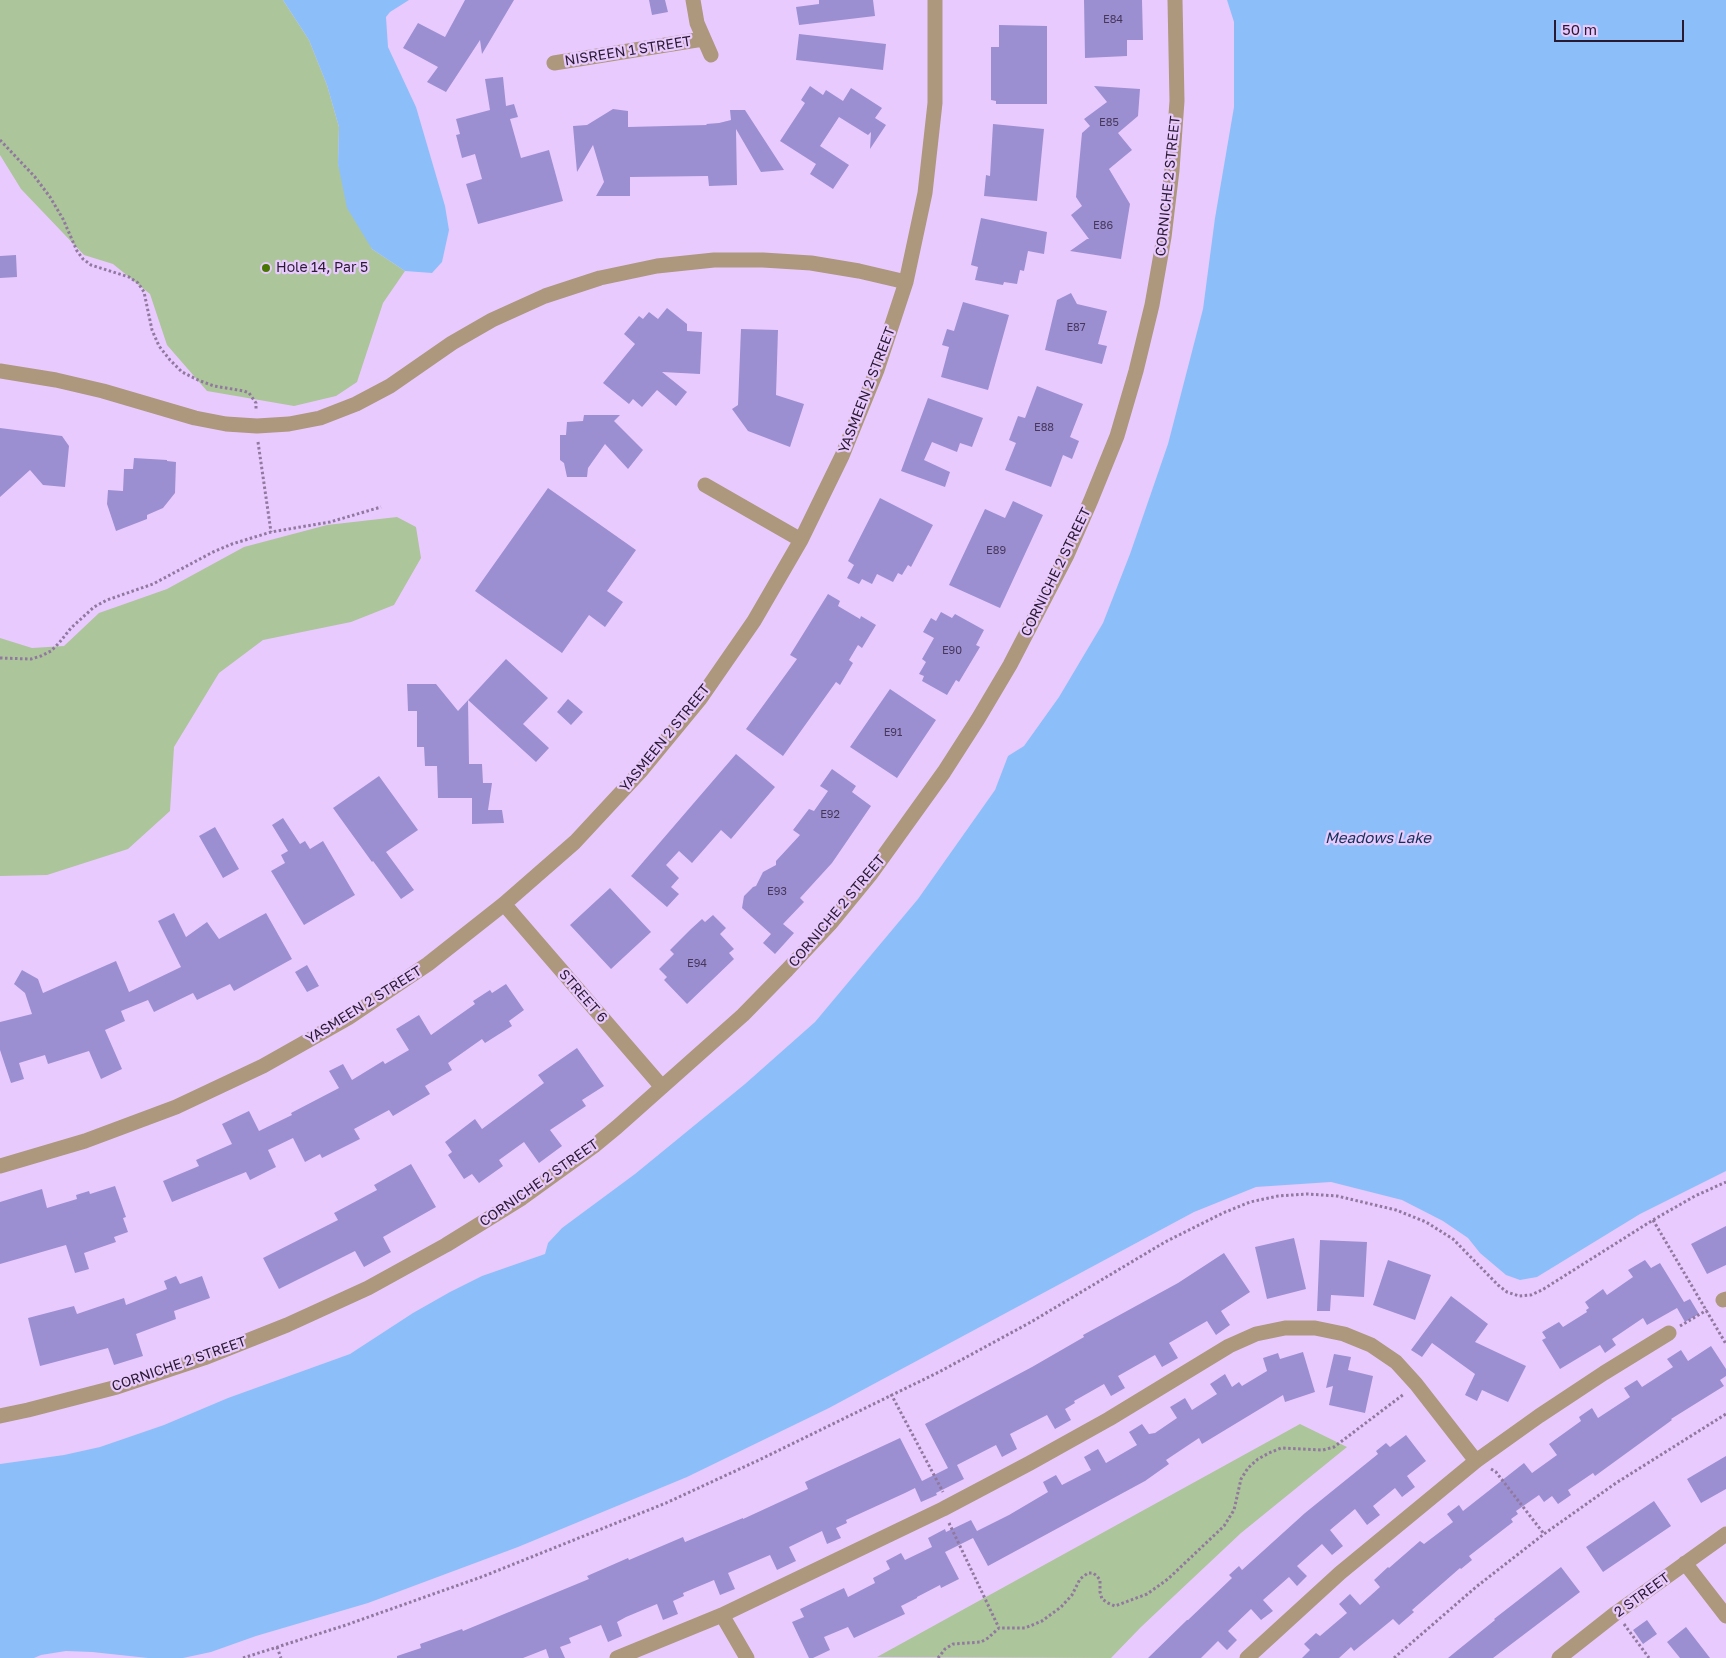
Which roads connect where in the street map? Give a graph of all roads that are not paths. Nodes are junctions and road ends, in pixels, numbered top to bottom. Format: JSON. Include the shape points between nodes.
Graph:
{"nodes":[{"id":1,"x":692,"y":0,"type":"edge"},
{"id":2,"x":935,"y":0,"type":"edge"},
{"id":3,"x":1175,"y":0,"type":"edge"},
{"id":4,"x":702,"y":39,"type":"junction"},
{"id":5,"x":711,"y":56,"type":"dead end"},
{"id":6,"x":554,"y":63,"type":"dead end"},
{"id":7,"x":906,"y":282,"type":"junction"},
{"id":8,"x":0,"y":371,"type":"edge"},
{"id":9,"x":705,"y":485,"type":"dead end"},
{"id":10,"x":801,"y":540,"type":"junction"},
{"id":11,"x":504,"y":904,"type":"junction"},
{"id":12,"x":662,"y":1087,"type":"junction"},
{"id":13,"x":0,"y":1166,"type":"edge"},
{"id":14,"x":1669,"y":1333,"type":"road end"},
{"id":15,"x":0,"y":1416,"type":"edge"},
{"id":16,"x":1476,"y":1461,"type":"junction"},
{"id":17,"x":1726,"y":1534,"type":"edge"},
{"id":18,"x":1686,"y":1563,"type":"junction"},
{"id":19,"x":722,"y":1616,"type":"junction"},
{"id":20,"x":1726,"y":1616,"type":"edge"},
{"id":21,"x":617,"y":1658,"type":"edge"},
{"id":22,"x":746,"y":1658,"type":"edge"},
{"id":23,"x":1248,"y":1658,"type":"edge"},
{"id":24,"x":1559,"y":1658,"type":"edge"}],
"edges":[{"from":1,"to":4,"type":"street","name":"NISREEN 1 STREET"},
{"from":2,"to":7,"type":"street","name":"YASMEEN 2 STREET","via":[[935,103],[925,193]]},
{"from":3,"to":12,"type":"street","name":"CORNICHE 2 STREET","via":[[1177,101],[1173,160],[1152,304],[1116,436],[1067,555],[978,719],[934,787],[870,875],[830,924],[743,1015]]},
{"from":4,"to":5,"type":"street","name":"NISREEN 1 STREET"},
{"from":4,"to":6,"type":"street","name":"NISREEN 1 STREET"},
{"from":7,"to":8,"type":"street","via":[[859,271],[763,260],[714,260],[656,266],[610,276],[545,296],[492,320],[390,386],[356,404],[320,418],[289,424],[226,424],[103,391]]},
{"from":7,"to":10,"type":"street","name":"YASMEEN 2 STREET","via":[[877,370],[849,439]]},
{"from":9,"to":10,"type":"street"},
{"from":10,"to":11,"type":"street","name":"YASMEEN 2 STREET","via":[[754,621],[700,699],[640,772],[575,842]]},
{"from":11,"to":12,"type":"street","name":"STREET 6"},
{"from":11,"to":13,"type":"street","name":"YASMEEN 2 STREET","via":[[428,964],[356,1013],[264,1066],[167,1110],[85,1141]]},
{"from":12,"to":15,"type":"street","name":"CORNICHE 2 STREET","via":[[594,1146],[522,1198],[368,1288],[204,1358],[117,1387]]},
{"from":14,"to":16,"type":"street","via":[[1539,1416]]},
{"from":16,"to":19,"type":"street","via":[[1396,1362],[1371,1345],[1344,1334],[1315,1328],[1285,1328],[1256,1334],[1229,1346],[1109,1419],[946,1508]]},
{"from":16,"to":23,"type":"street","via":[[1340,1573]]},
{"from":17,"to":18,"type":"street","name":"2 STREET"},
{"from":18,"to":20,"type":"street"},
{"from":18,"to":24,"type":"street","name":"2 STREET"},
{"from":19,"to":21,"type":"street"},
{"from":19,"to":22,"type":"street"}]}
